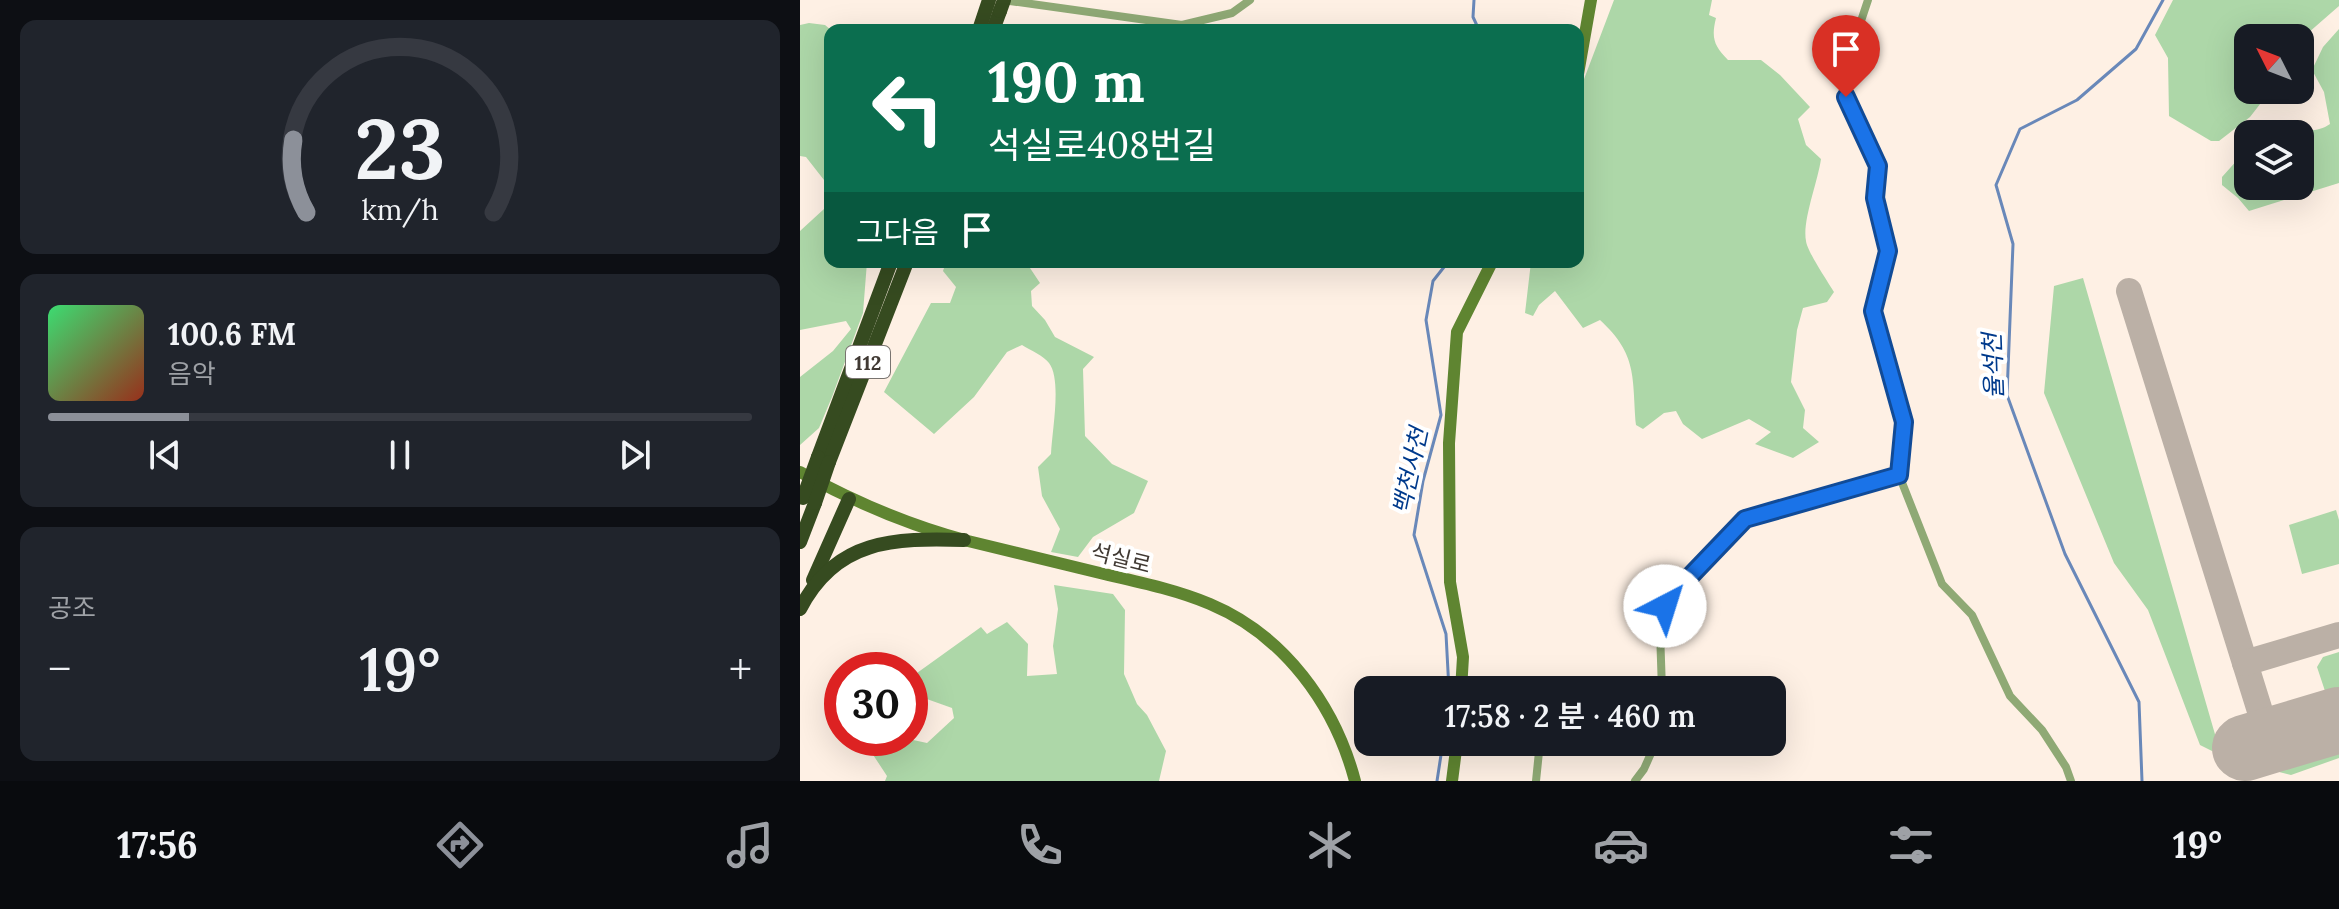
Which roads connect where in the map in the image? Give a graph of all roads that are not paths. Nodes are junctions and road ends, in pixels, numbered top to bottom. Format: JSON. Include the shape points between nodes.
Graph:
{"nodes":[{"id":1,"x":1250,"y":0,"type":"edge"},
{"id":2,"x":1591,"y":0,"type":"edge"},
{"id":3,"x":1868,"y":0,"type":"edge"},
{"id":4,"x":996,"y":4,"type":"edge"},
{"id":5,"x":983,"y":24,"type":"edge"},
{"id":6,"x":994,"y":24,"type":"edge"},
{"id":7,"x":1173,"y":24,"type":"edge"},
{"id":8,"x":1186,"y":24,"type":"edge"},
{"id":9,"x":1584,"y":40,"type":"edge"},
{"id":10,"x":889,"y":268,"type":"edge"},
{"id":11,"x":904,"y":268,"type":"edge"},
{"id":12,"x":1489,"y":268,"type":"edge"},
{"id":13,"x":824,"y":460,"type":"junction"},
{"id":14,"x":800,"y":472,"type":"edge"},
{"id":15,"x":1899,"y":475,"type":"junction"},
{"id":16,"x":849,"y":499,"type":"junction"},
{"id":17,"x":806,"y":502,"type":"edge"},
{"id":18,"x":964,"y":540,"type":"junction"},
{"id":19,"x":800,"y":542,"type":"edge"},
{"id":20,"x":809,"y":591,"type":"junction"},
{"id":21,"x":800,"y":609,"type":"edge"},
{"id":22,"x":1462,"y":676,"type":"edge"},
{"id":23,"x":1662,"y":676,"type":"edge"},
{"id":24,"x":1455,"y":756,"type":"edge"},
{"id":25,"x":1539,"y":756,"type":"edge"},
{"id":26,"x":1650,"y":756,"type":"edge"},
{"id":27,"x":1355,"y":781,"type":"edge"},
{"id":28,"x":1452,"y":781,"type":"edge"},
{"id":29,"x":1536,"y":781,"type":"edge"},
{"id":30,"x":1635,"y":781,"type":"edge"},
{"id":31,"x":2071,"y":781,"type":"edge"}],
"edges":[{"from":1,"to":8,"type":"street","via":[[1232,13]]},
{"from":2,"to":9,"type":"street"},
{"from":3,"to":15,"type":"street","via":[[1855,39],[1846,97],[1878,166],[1875,198],[1888,251],[1873,311],[1904,422]]},
{"from":4,"to":5,"type":"highway"},
{"from":4,"to":6,"type":"highway"},
{"from":4,"to":7,"type":"street"},
{"from":10,"to":13,"type":"highway","number":"112"},
{"from":11,"to":13,"type":"highway","number":"112"},
{"from":12,"to":22,"type":"street","via":[[1457,332],[1449,443],[1450,582]]},
{"from":13,"to":17,"type":"highway","number":"112","bridge":true},
{"from":14,"to":16,"type":"street","name":"석실로"},
{"from":15,"to":23,"type":"street","via":[[1745,519],[1665,606]]},
{"from":15,"to":31,"type":"street","via":[[1942,584],[1972,615],[2010,696],[2042,730]]},
{"from":16,"to":18,"type":"street","name":"석실로"},
{"from":16,"to":20,"type":"highway"},
{"from":17,"to":19,"type":"highway","number":"112"},
{"from":18,"to":20,"type":"highway","via":[[898,539],[870,546],[841,559]]},
{"from":18,"to":27,"type":"street","name":"석실로","via":[[1211,604],[1260,633],[1315,690]]},
{"from":20,"to":21,"type":"highway"},
{"from":24,"to":28,"type":"street"},
{"from":25,"to":29,"type":"street"},
{"from":26,"to":30,"type":"street"}]}
